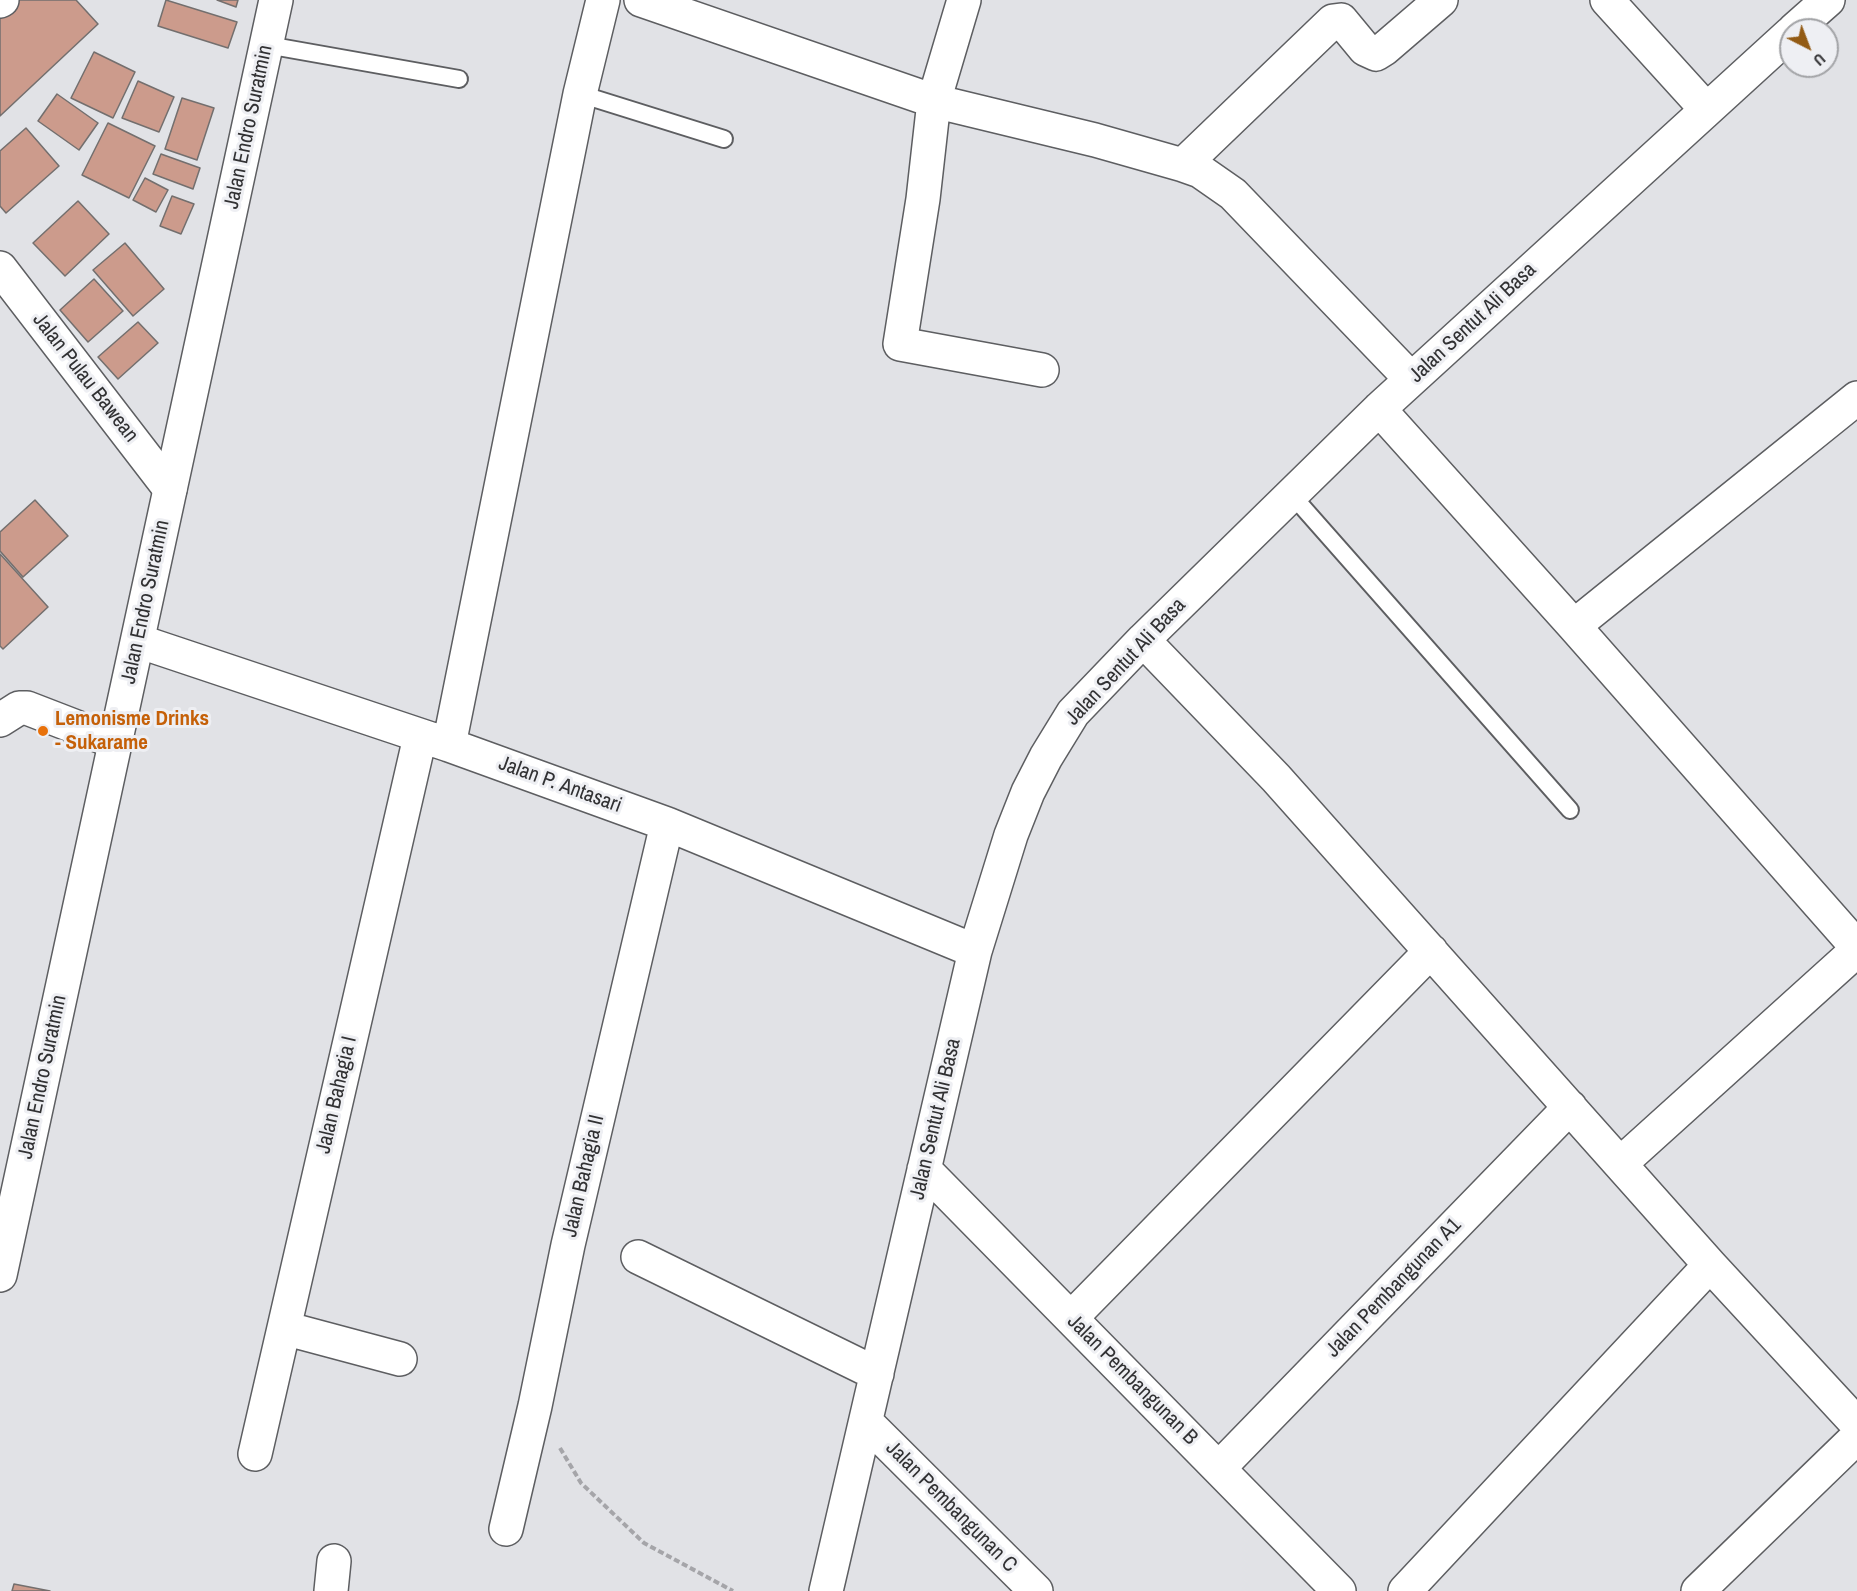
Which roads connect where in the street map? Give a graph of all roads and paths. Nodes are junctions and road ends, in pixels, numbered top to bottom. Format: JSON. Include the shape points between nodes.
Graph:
{"nodes":[{"id":1,"x":276,"y":0,"type":"edge"},
{"id":2,"x":603,"y":0,"type":"edge"},
{"id":3,"x":641,"y":0,"type":"edge"},
{"id":4,"x":964,"y":0,"type":"edge"},
{"id":5,"x":1441,"y":0,"type":"edge"},
{"id":6,"x":1607,"y":0,"type":"edge"},
{"id":7,"x":1828,"y":0,"type":"edge"},
{"id":8,"x":1807,"y":18,"type":"edge"},
{"id":9,"x":1779,"y":43,"type":"edge"},
{"id":10,"x":267,"y":45,"type":"junction"},
{"id":11,"x":459,"y":79,"type":"dead end"},
{"id":12,"x":580,"y":94,"type":"junction"},
{"id":13,"x":934,"y":101,"type":"junction"},
{"id":14,"x":1706,"y":109,"type":"junction"},
{"id":15,"x":724,"y":139,"type":"dead end"},
{"id":16,"x":1183,"y":165,"type":"junction"},
{"id":17,"x":0,"y":268,"type":"edge"},
{"id":18,"x":1042,"y":370,"type":"dead end"},
{"id":19,"x":1411,"y":379,"type":"junction"},
{"id":20,"x":1857,"y":398,"type":"edge"},
{"id":21,"x":1379,"y":409,"type":"junction"},
{"id":22,"x":171,"y":489,"type":"junction"},
{"id":23,"x":1292,"y":495,"type":"junction"},
{"id":24,"x":1574,"y":626,"type":"junction"},
{"id":25,"x":1143,"y":640,"type":"junction"},
{"id":26,"x":138,"y":641,"type":"junction"},
{"id":27,"x":0,"y":720,"type":"edge"},
{"id":28,"x":434,"y":741,"type":"junction"},
{"id":29,"x":116,"y":742,"type":"junction"},
{"id":30,"x":1570,"y":810,"type":"dead end"},
{"id":31,"x":667,"y":824,"type":"junction"},
{"id":32,"x":1857,"y":948,"type":"edge"},
{"id":33,"x":975,"y":951,"type":"junction"},
{"id":34,"x":1431,"y":951,"type":"junction"},
{"id":35,"x":1570,"y":1107,"type":"junction"},
{"id":36,"x":1620,"y":1164,"type":"junction"},
{"id":37,"x":924,"y":1169,"type":"junction"},
{"id":38,"x":638,"y":1257,"type":"dead end"},
{"id":39,"x":1710,"y":1265,"type":"junction"},
{"id":40,"x":0,"y":1275,"type":"edge"},
{"id":41,"x":1071,"y":1318,"type":"junction"},
{"id":42,"x":284,"y":1328,"type":"junction"},
{"id":43,"x":400,"y":1359,"type":"dead end"},
{"id":44,"x":877,"y":1374,"type":"junction"},
{"id":45,"x":535,"y":1406,"type":"junction"},
{"id":46,"x":866,"y":1422,"type":"junction"},
{"id":47,"x":1857,"y":1425,"type":"edge"},
{"id":48,"x":1857,"y":1437,"type":"edge"},
{"id":49,"x":255,"y":1455,"type":"dead end"},
{"id":50,"x":1219,"y":1468,"type":"junction"},
{"id":51,"x":506,"y":1529,"type":"dead end"},
{"id":52,"x":733,"y":1591,"type":"edge"},
{"id":53,"x":826,"y":1591,"type":"edge"},
{"id":54,"x":1036,"y":1591,"type":"edge"},
{"id":55,"x":1339,"y":1591,"type":"edge"},
{"id":56,"x":1405,"y":1591,"type":"edge"},
{"id":57,"x":1698,"y":1591,"type":"edge"}],
"edges":[{"from":1,"to":10,"type":"street","name":"Jalan Endro Suratmin"},
{"from":2,"to":12,"type":"street","name":"Jalan Bahagia I"},
{"from":3,"to":13,"type":"street"},
{"from":4,"to":13,"type":"street"},
{"from":5,"to":16,"type":"street","via":[[1376,54],[1365,49],[1341,20],[1333,21]]},
{"from":6,"to":14,"type":"street"},
{"from":7,"to":8,"type":"street","name":"Jalan Sentut Ali Basa"},
{"from":9,"to":14,"type":"street","name":"Jalan Sentut Ali Basa"},
{"from":10,"to":11,"type":"lane"},
{"from":10,"to":22,"type":"street","name":"Jalan Endro Suratmin"},
{"from":12,"to":15,"type":"lane"},
{"from":12,"to":28,"type":"street","name":"Jalan Bahagia I"},
{"from":13,"to":16,"type":"street"},
{"from":13,"to":18,"type":"street","via":[[900,344]]},
{"from":14,"to":19,"type":"street","name":"Jalan Sentut Ali Basa"},
{"from":16,"to":19,"type":"street","via":[[1200,171],[1233,194]]},
{"from":17,"to":22,"type":"street","name":"Jalan Pulau Bawean"},
{"from":19,"to":21,"type":"street","name":"Jalan Sentut Ali Basa"},
{"from":20,"to":24,"type":"street"},
{"from":21,"to":23,"type":"street","name":"Jalan Sentut Ali Basa"},
{"from":21,"to":24,"type":"street"},
{"from":22,"to":26,"type":"street","name":"Jalan Endro Suratmin"},
{"from":23,"to":25,"type":"street","name":"Jalan Sentut Ali Basa"},
{"from":23,"to":30,"type":"lane"},
{"from":24,"to":32,"type":"street"},
{"from":25,"to":33,"type":"street","name":"Jalan Sentut Ali Basa","via":[[1073,712],[1046,756],[1011,835]]},
{"from":25,"to":34,"type":"street","via":[[1276,778]]},
{"from":26,"to":28,"type":"street","name":"Jalan P. Antasari"},
{"from":26,"to":29,"type":"street","name":"Jalan Endro Suratmin"},
{"from":27,"to":29,"type":"street","via":[[19,708],[27,708]]},
{"from":28,"to":31,"type":"street","name":"Jalan P. Antasari"},
{"from":28,"to":42,"type":"street","name":"Jalan Bahagia I"},
{"from":29,"to":40,"type":"street","name":"Jalan Endro Suratmin"},
{"from":31,"to":33,"type":"street","name":"Jalan P. Antasari"},
{"from":31,"to":45,"type":"street","name":"Jalan Bahagia II","via":[[568,1245]]},
{"from":32,"to":36,"type":"street"},
{"from":33,"to":37,"type":"street","name":"Jalan Sentut Ali Basa"},
{"from":34,"to":35,"type":"street"},
{"from":34,"to":41,"type":"street"},
{"from":35,"to":36,"type":"street"},
{"from":35,"to":50,"type":"street","name":"Jalan Pembangunan A1"},
{"from":36,"to":39,"type":"street"},
{"from":37,"to":41,"type":"street","name":"Jalan Pembangunan B"},
{"from":37,"to":44,"type":"street","name":"Jalan Sentut Ali Basa"},
{"from":38,"to":44,"type":"street"},
{"from":39,"to":47,"type":"street"},
{"from":39,"to":56,"type":"street"},
{"from":41,"to":50,"type":"street","name":"Jalan Pembangunan B"},
{"from":42,"to":43,"type":"street"},
{"from":42,"to":49,"type":"street","name":"Jalan Bahagia I"},
{"from":44,"to":46,"type":"street","name":"Jalan Sentut Ali Basa"},
{"from":45,"to":51,"type":"street","name":"Jalan Bahagia II"},
{"from":45,"to":52,"type":"path","via":[[581,1483],[628,1528],[644,1542]]},
{"from":46,"to":53,"type":"street","name":"Jalan Sentut Ali Basa"},
{"from":46,"to":54,"type":"street","name":"Jalan Pembangunan C"},
{"from":48,"to":57,"type":"street"},
{"from":50,"to":55,"type":"street","name":"Jalan Pembangunan B"}]}
